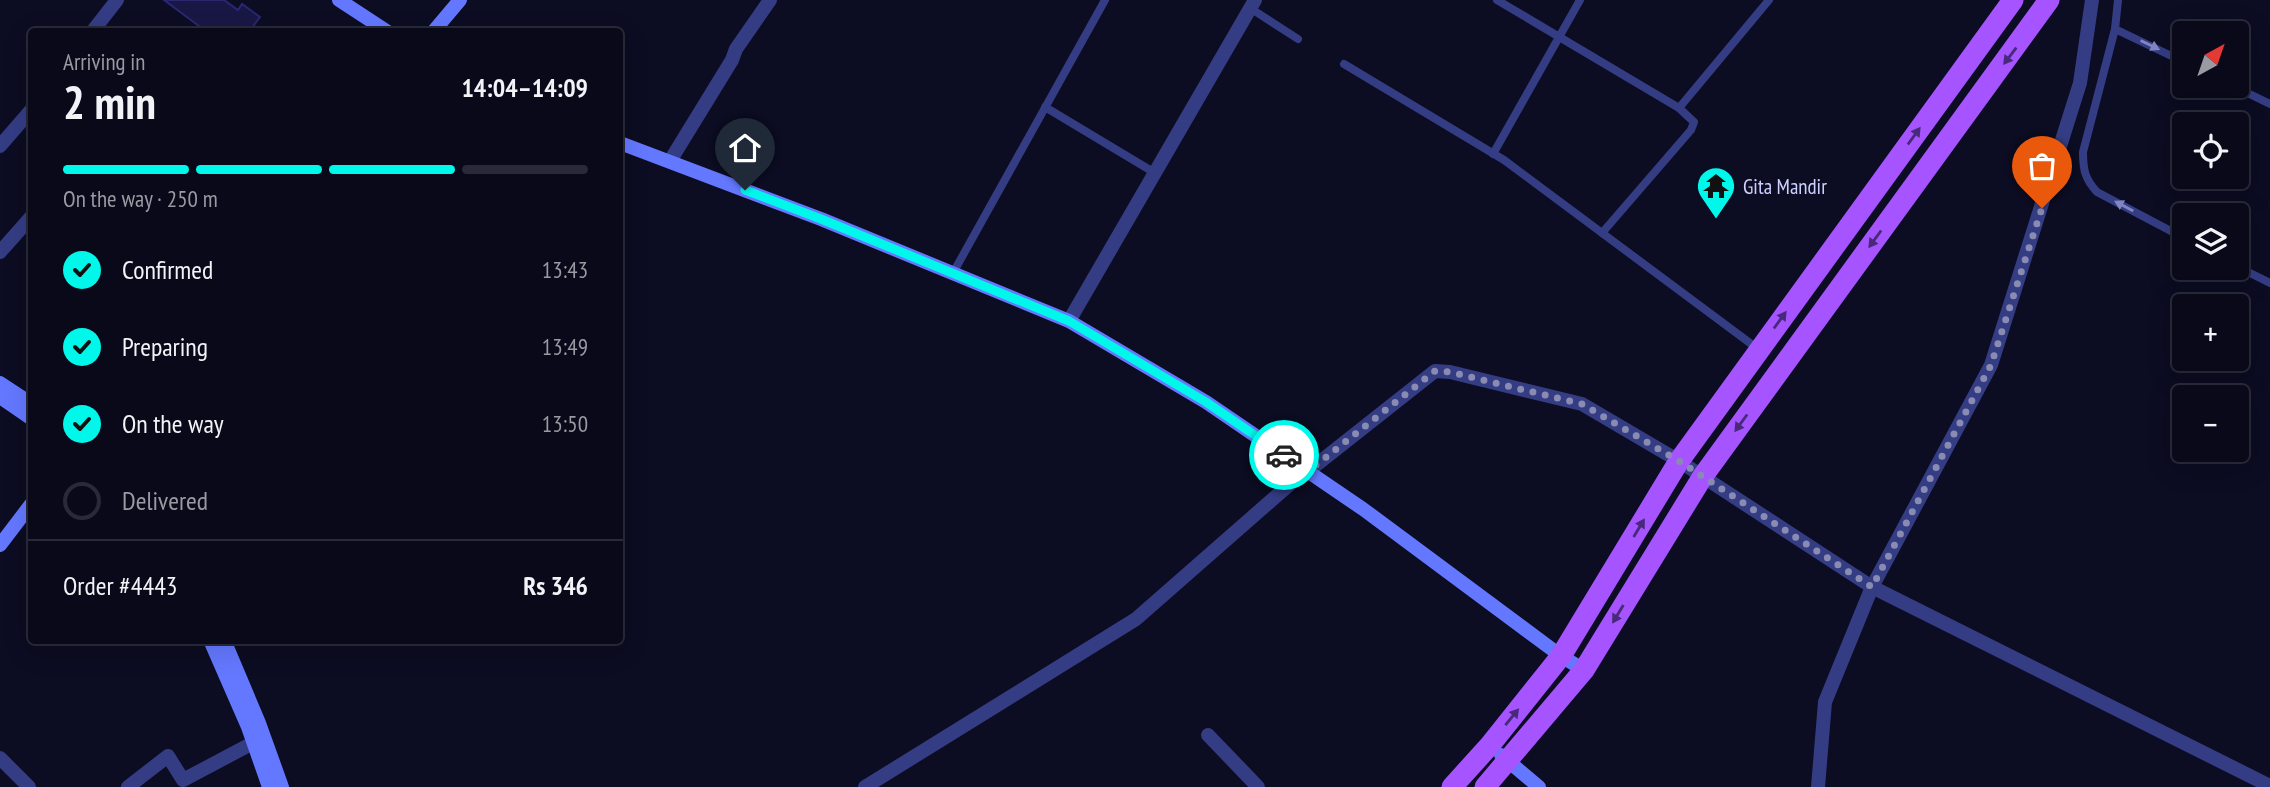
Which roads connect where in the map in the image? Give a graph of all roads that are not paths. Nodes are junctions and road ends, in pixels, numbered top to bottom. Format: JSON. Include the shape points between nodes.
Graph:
{"nodes":[{"id":1,"x":117,"y":0,"type":"edge"},
{"id":2,"x":339,"y":0,"type":"edge"},
{"id":3,"x":460,"y":0,"type":"edge"},
{"id":4,"x":770,"y":0,"type":"edge"},
{"id":5,"x":1105,"y":0,"type":"edge"},
{"id":6,"x":1497,"y":0,"type":"edge"},
{"id":7,"x":1580,"y":0,"type":"edge"},
{"id":8,"x":1769,"y":0,"type":"edge"},
{"id":9,"x":2013,"y":0,"type":"edge"},
{"id":10,"x":2049,"y":0,"type":"edge"},
{"id":11,"x":2092,"y":0,"type":"edge"},
{"id":12,"x":2118,"y":0,"type":"edge"},
{"id":13,"x":1252,"y":4,"type":"edge"},
{"id":14,"x":95,"y":28,"type":"edge"},
{"id":15,"x":382,"y":28,"type":"edge"},
{"id":16,"x":436,"y":28,"type":"edge"},
{"id":17,"x":2115,"y":29,"type":"junction"},
{"id":18,"x":1560,"y":36,"type":"junction"},
{"id":19,"x":1298,"y":39,"type":"dead end"},
{"id":20,"x":2172,"y":56,"type":"edge"},
{"id":21,"x":1344,"y":64,"type":"dead end"},
{"id":22,"x":2249,"y":94,"type":"edge"},
{"id":23,"x":2270,"y":104,"type":"edge"},
{"id":24,"x":1045,"y":107,"type":"junction"},
{"id":25,"x":1679,"y":108,"type":"junction"},
{"id":26,"x":28,"y":114,"type":"edge"},
{"id":27,"x":623,"y":143,"type":"edge"},
{"id":28,"x":0,"y":146,"type":"edge"},
{"id":29,"x":1493,"y":154,"type":"junction"},
{"id":30,"x":670,"y":162,"type":"junction"},
{"id":31,"x":1154,"y":173,"type":"junction"},
{"id":32,"x":28,"y":221,"type":"edge"},
{"id":33,"x":2172,"y":232,"type":"edge"},
{"id":34,"x":1602,"y":233,"type":"junction"},
{"id":35,"x":0,"y":253,"type":"edge"},
{"id":36,"x":2249,"y":272,"type":"edge"},
{"id":37,"x":953,"y":273,"type":"junction"},
{"id":38,"x":2270,"y":283,"type":"edge"},
{"id":39,"x":1069,"y":321,"type":"junction"},
{"id":40,"x":1758,"y":349,"type":"junction"},
{"id":41,"x":0,"y":383,"type":"edge"},
{"id":42,"x":0,"y":397,"type":"edge"},
{"id":43,"x":28,"y":401,"type":"edge"},
{"id":44,"x":28,"y":416,"type":"edge"},
{"id":45,"x":1679,"y":461,"type":"junction"},
{"id":46,"x":1306,"y":470,"type":"junction"},
{"id":47,"x":1703,"y":476,"type":"junction"},
{"id":48,"x":28,"y":508,"type":"edge"},
{"id":49,"x":0,"y":545,"type":"edge"},
{"id":50,"x":1872,"y":587,"type":"junction"},
{"id":51,"x":212,"y":644,"type":"edge"},
{"id":52,"x":226,"y":644,"type":"edge"},
{"id":53,"x":1561,"y":656,"type":"junction"},
{"id":54,"x":1584,"y":670,"type":"junction"},
{"id":55,"x":1208,"y":735,"type":"dead end"},
{"id":56,"x":253,"y":743,"type":"junction"},
{"id":57,"x":1490,"y":745,"type":"junction"},
{"id":58,"x":0,"y":758,"type":"edge"},
{"id":59,"x":1507,"y":760,"type":"junction"},
{"id":60,"x":2270,"y":786,"type":"edge"},
{"id":61,"x":29,"y":787,"type":"edge"},
{"id":62,"x":128,"y":787,"type":"edge"},
{"id":63,"x":269,"y":787,"type":"edge"},
{"id":64,"x":282,"y":787,"type":"edge"},
{"id":65,"x":865,"y":787,"type":"edge"},
{"id":66,"x":1258,"y":787,"type":"edge"},
{"id":67,"x":1452,"y":787,"type":"edge"},
{"id":68,"x":1485,"y":787,"type":"edge"},
{"id":69,"x":1539,"y":787,"type":"edge"},
{"id":70,"x":1818,"y":787,"type":"edge"}],
"edges":[{"from":1,"to":14,"type":"street"},
{"from":2,"to":15,"type":"street"},
{"from":3,"to":16,"type":"street"},
{"from":4,"to":30,"type":"street"},
{"from":5,"to":24,"type":"lane"},
{"from":6,"to":18,"type":"lane"},
{"from":7,"to":18,"type":"lane"},
{"from":8,"to":25,"type":"lane"},
{"from":40,"to":9,"type":"main road","one_way":true},
{"from":10,"to":47,"type":"main road","one_way":true},
{"from":11,"to":50,"type":"street","via":[[2080,83],[1991,365]]},
{"from":12,"to":17,"type":"lane"},
{"from":13,"to":19,"type":"lane"},
{"from":13,"to":31,"type":"street"},
{"from":17,"to":20,"type":"lane","one_way":true},
{"from":33,"to":17,"type":"lane","one_way":true,"via":[[2097,192],[2083,171],[2083,152]]},
{"from":18,"to":25,"type":"lane"},
{"from":18,"to":29,"type":"lane"},
{"from":21,"to":29,"type":"lane"},
{"from":22,"to":23,"type":"lane"},
{"from":24,"to":31,"type":"lane"},
{"from":24,"to":37,"type":"lane"},
{"from":25,"to":34,"type":"lane","via":[[1694,126]]},
{"from":26,"to":28,"type":"street"},
{"from":27,"to":30,"type":"street"},
{"from":29,"to":34,"type":"lane"},
{"from":30,"to":37,"type":"street"},
{"from":31,"to":39,"type":"street"},
{"from":32,"to":35,"type":"street"},
{"from":34,"to":40,"type":"lane"},
{"from":36,"to":38,"type":"lane"},
{"from":37,"to":39,"type":"street"},
{"from":39,"to":46,"type":"street","via":[[1206,402]]},
{"from":40,"to":45,"type":"main road"},
{"from":41,"to":43,"type":"street"},
{"from":42,"to":44,"type":"street"},
{"from":45,"to":46,"type":"street","via":[[1582,404],[1435,371]]},
{"from":45,"to":47,"type":"street"},
{"from":53,"to":45,"type":"main road","one_way":true},
{"from":46,"to":53,"type":"street"},
{"from":46,"to":65,"type":"street","via":[[1136,619]]},
{"from":47,"to":50,"type":"street"},
{"from":47,"to":54,"type":"main road","one_way":true},
{"from":48,"to":49,"type":"street"},
{"from":50,"to":60,"type":"street"},
{"from":50,"to":70,"type":"street","via":[[1825,702]]},
{"from":51,"to":56,"type":"street"},
{"from":52,"to":64,"type":"street"},
{"from":53,"to":54,"type":"street"},
{"from":57,"to":53,"type":"main road","one_way":true},
{"from":54,"to":59,"type":"main road"},
{"from":55,"to":66,"type":"street"},
{"from":56,"to":62,"type":"street","via":[[183,780],[168,756]]},
{"from":56,"to":63,"type":"street"},
{"from":57,"to":59,"type":"street"},
{"from":57,"to":67,"type":"main road"},
{"from":58,"to":61,"type":"street"},
{"from":59,"to":68,"type":"main road"},
{"from":59,"to":69,"type":"street"}]}
